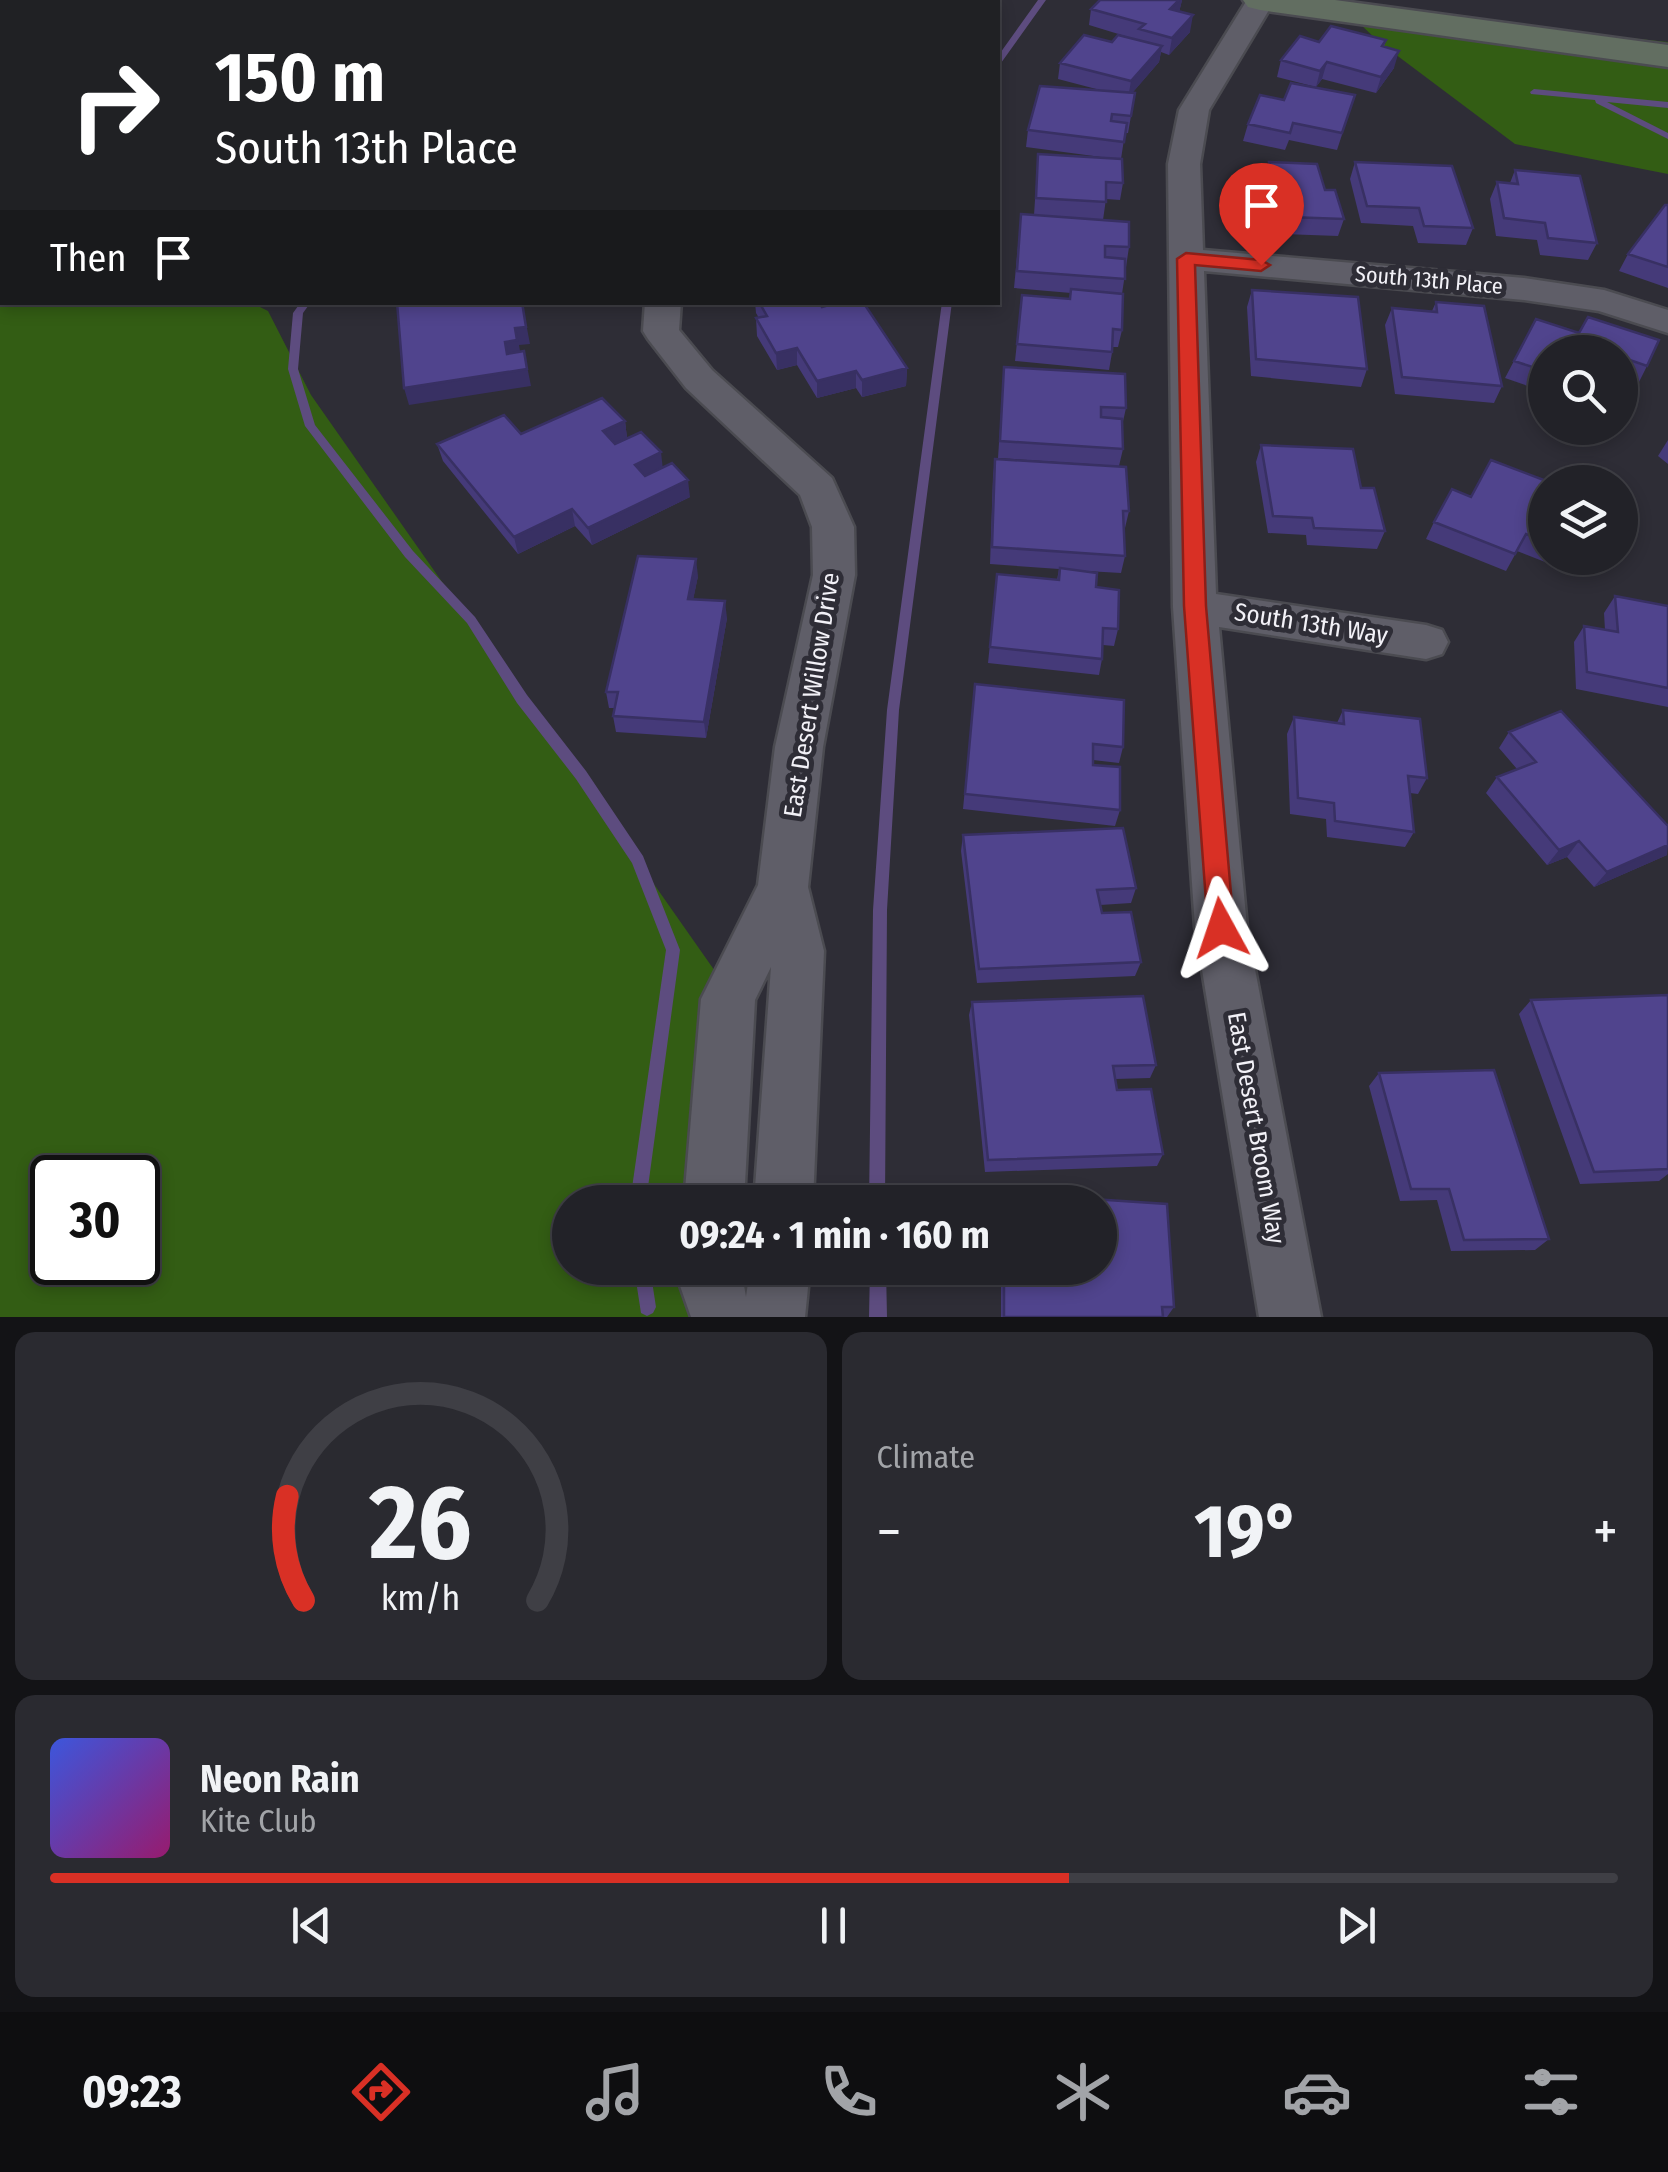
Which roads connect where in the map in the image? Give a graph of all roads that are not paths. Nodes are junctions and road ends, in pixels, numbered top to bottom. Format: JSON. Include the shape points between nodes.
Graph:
{"nodes":[{"id":1,"x":1260,"y":0,"type":"edge"},
{"id":2,"x":1423,"y":0,"type":"edge"},
{"id":3,"x":1668,"y":31,"type":"edge"},
{"id":4,"x":1668,"y":56,"type":"edge"},
{"id":5,"x":1186,"y":259,"type":"junction"},
{"id":6,"x":1668,"y":322,"type":"edge"},
{"id":7,"x":651,"y":324,"type":"edge"},
{"id":8,"x":1195,"y":606,"type":"junction"},
{"id":9,"x":1426,"y":642,"type":"dead end"},
{"id":10,"x":783,"y":886,"type":"junction"},
{"id":11,"x":715,"y":1185,"type":"edge"},
{"id":12,"x":785,"y":1185,"type":"edge"},
{"id":13,"x":710,"y":1285,"type":"edge"},
{"id":14,"x":778,"y":1285,"type":"edge"},
{"id":15,"x":722,"y":1317,"type":"edge"},
{"id":16,"x":774,"y":1317,"type":"edge"},
{"id":17,"x":1290,"y":1317,"type":"edge"}],
"edges":[{"from":1,"to":4,"type":"street"},
{"from":1,"to":5,"type":"street","name":"East Desert Broom Way","via":[[1194,110],[1184,164]]},
{"from":2,"to":3,"type":"street"},
{"from":5,"to":6,"type":"street","name":"South 13th Place","via":[[1524,288],[1604,301]]},
{"from":5,"to":8,"type":"street","name":"East Desert Broom Way"},
{"from":7,"to":10,"type":"street","name":"East Desert Willow Drive","via":[[818,488],[833,527],[834,575],[800,746]]},
{"from":8,"to":9,"type":"street","name":"South 13th Way"},
{"from":8,"to":17,"type":"street","name":"East Desert Broom Way","via":[[1221,928]]},
{"from":10,"to":11,"type":"street","name":"East Desert Willow Drive","via":[[728,1000]]},
{"from":10,"to":12,"type":"street","name":"East Desert Willow Drive","via":[[798,951]]},
{"from":13,"to":15,"type":"street"},
{"from":14,"to":16,"type":"street"}]}
